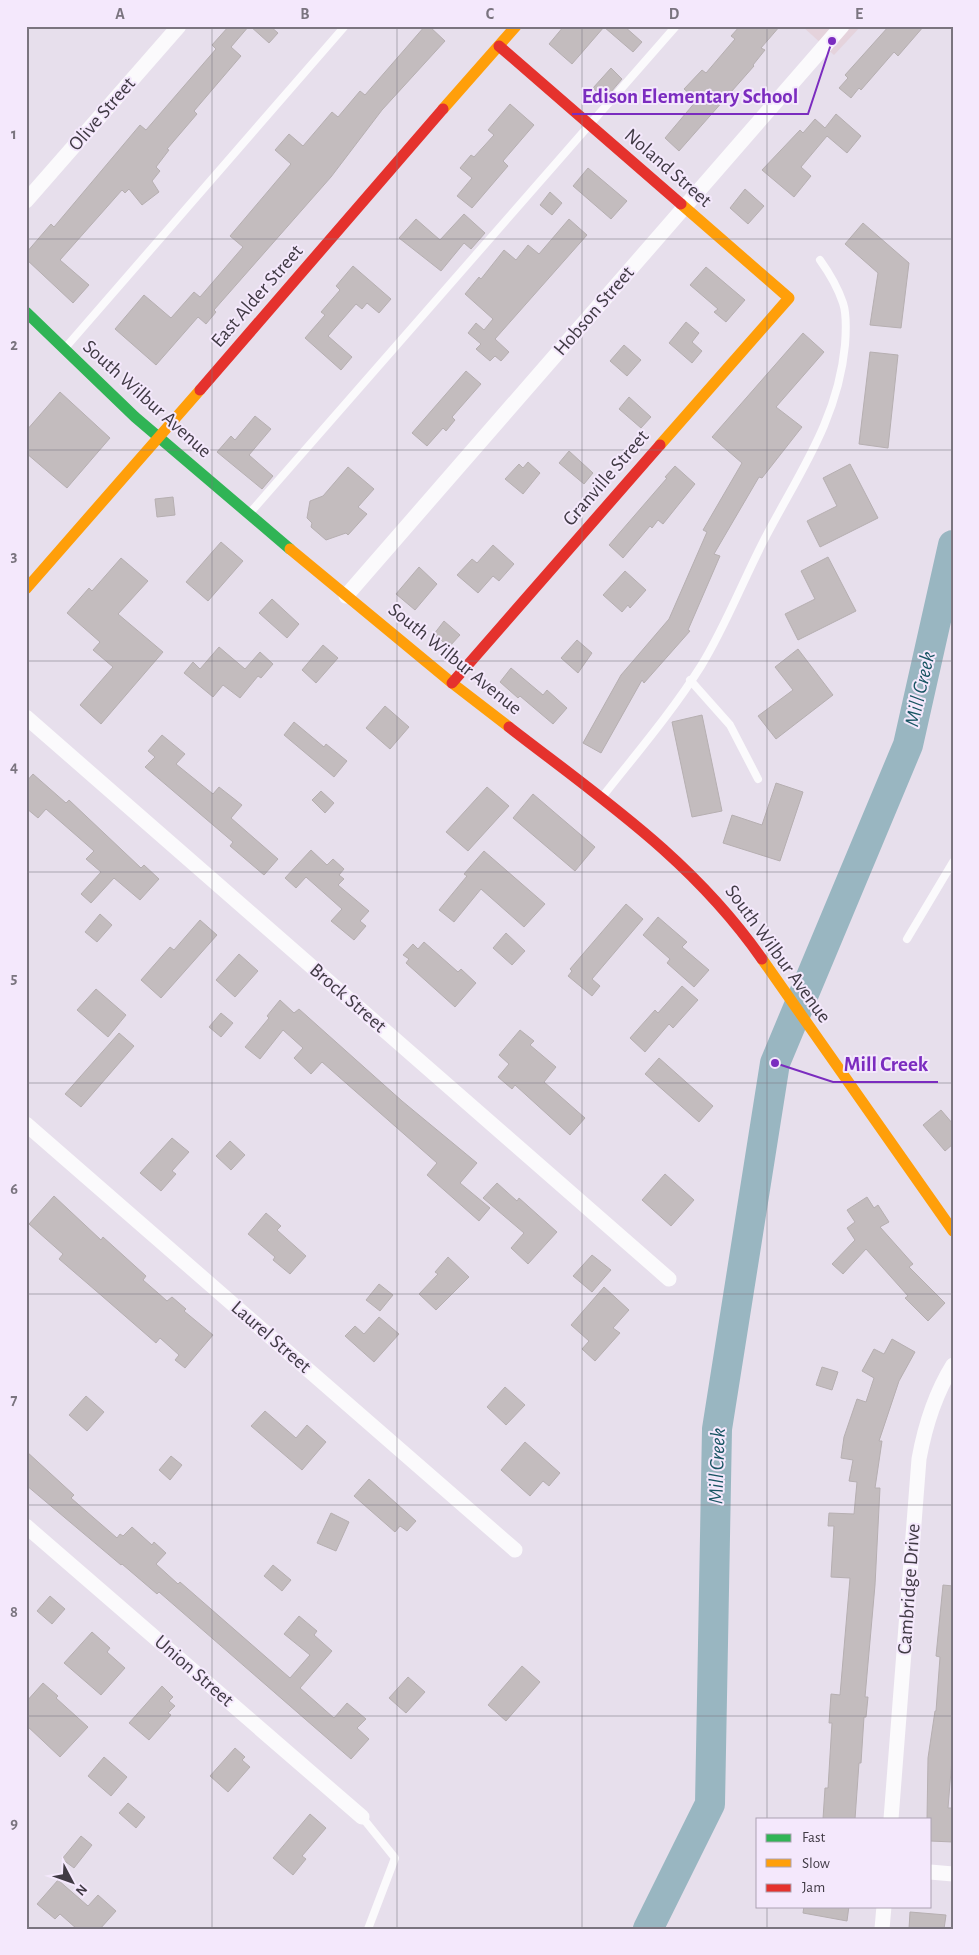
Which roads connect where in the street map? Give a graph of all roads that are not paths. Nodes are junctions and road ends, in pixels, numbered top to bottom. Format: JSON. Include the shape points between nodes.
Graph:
{"nodes":[{"id":1,"x":179,"y":26,"type":"edge"},
{"id":2,"x":345,"y":26,"type":"edge"},
{"id":3,"x":516,"y":26,"type":"edge"},
{"id":4,"x":676,"y":26,"type":"edge"},
{"id":5,"x":842,"y":26,"type":"edge"},
{"id":6,"x":499,"y":46,"type":"junction"},
{"id":7,"x":590,"y":124,"type":"junction"},
{"id":8,"x":26,"y":202,"type":"edge"},
{"id":9,"x":684,"y":207,"type":"junction"},
{"id":10,"x":820,"y":260,"type":"dead end"},
{"id":11,"x":789,"y":298,"type":"joint"},
{"id":12,"x":26,"y":312,"type":"edge"},
{"id":13,"x":64,"y":349,"type":"junction"},
{"id":14,"x":159,"y":438,"type":"junction"},
{"id":15,"x":249,"y":514,"type":"junction"},
{"id":16,"x":26,"y":590,"type":"edge"},
{"id":17,"x":346,"y":596,"type":"junction"},
{"id":18,"x":690,"y":680,"type":"junction"},
{"id":19,"x":452,"y":683,"type":"junction"},
{"id":20,"x":26,"y":717,"type":"edge"},
{"id":21,"x":758,"y":779,"type":"dead end"},
{"id":22,"x":602,"y":798,"type":"junction"},
{"id":23,"x":953,"y":862,"type":"edge"},
{"id":24,"x":908,"y":939,"type":"dead end"},
{"id":25,"x":26,"y":1124,"type":"edge"},
{"id":26,"x":953,"y":1230,"type":"edge"},
{"id":27,"x":669,"y":1279,"type":"dead end"},
{"id":28,"x":953,"y":1365,"type":"edge"},
{"id":29,"x":26,"y":1526,"type":"edge"},
{"id":30,"x":515,"y":1550,"type":"dead end"},
{"id":31,"x":362,"y":1817,"type":"joint"},
{"id":32,"x":891,"y":1818,"type":"edge"},
{"id":33,"x":932,"y":1872,"type":"edge"},
{"id":34,"x":953,"y":1874,"type":"edge"},
{"id":35,"x":884,"y":1908,"type":"edge"},
{"id":36,"x":368,"y":1929,"type":"edge"},
{"id":37,"x":882,"y":1929,"type":"edge"}],
"edges":[{"from":1,"to":8,"type":"street","name":"Olive Street"},
{"from":2,"to":13,"type":"lane"},
{"from":3,"to":6,"type":"main road","name":"East Alder Street"},
{"from":4,"to":7,"type":"lane"},
{"from":5,"to":9,"type":"street","name":"Hobson Street"},
{"from":6,"to":7,"type":"main road","name":"Noland Street"},
{"from":6,"to":14,"type":"main road","name":"East Alder Street"},
{"from":7,"to":9,"type":"main road","name":"Noland Street"},
{"from":7,"to":15,"type":"lane"},
{"from":9,"to":11,"type":"main road","name":"Noland Street"},
{"from":9,"to":17,"type":"street","name":"Hobson Street"},
{"from":10,"to":18,"type":"lane","via":[[835,282],[844,306],[843,369],[832,408],[812,455],[764,540],[719,635]]},
{"from":11,"to":19,"type":"main road","name":"Granville Street"},
{"from":12,"to":13,"type":"main road","name":"South Wilbur Avenue"},
{"from":13,"to":14,"type":"main road","name":"South Wilbur Avenue"},
{"from":14,"to":15,"type":"main road","name":"South Wilbur Avenue"},
{"from":14,"to":16,"type":"main road","name":"East Alder Street"},
{"from":15,"to":17,"type":"main road","name":"South Wilbur Avenue"},
{"from":17,"to":19,"type":"main road","name":"South Wilbur Avenue"},
{"from":18,"to":21,"type":"lane","via":[[730,725]]},
{"from":18,"to":22,"type":"lane"},
{"from":19,"to":22,"type":"main road","name":"South Wilbur Avenue"},
{"from":20,"to":27,"type":"street","name":"Brock Street"},
{"from":22,"to":26,"type":"main road","name":"South Wilbur Avenue","via":[[656,840],[739,925]]},
{"from":23,"to":24,"type":"lane"},
{"from":25,"to":30,"type":"street","name":"Laurel Street"},
{"from":28,"to":32,"type":"street","name":"Cambridge Drive","via":[[934,1403],[923,1434],[919,1459]]},
{"from":29,"to":31,"type":"street","name":"Union Street"},
{"from":31,"to":36,"type":"lane","via":[[395,1858]]},
{"from":33,"to":34,"type":"street"},
{"from":35,"to":37,"type":"street"}]}
